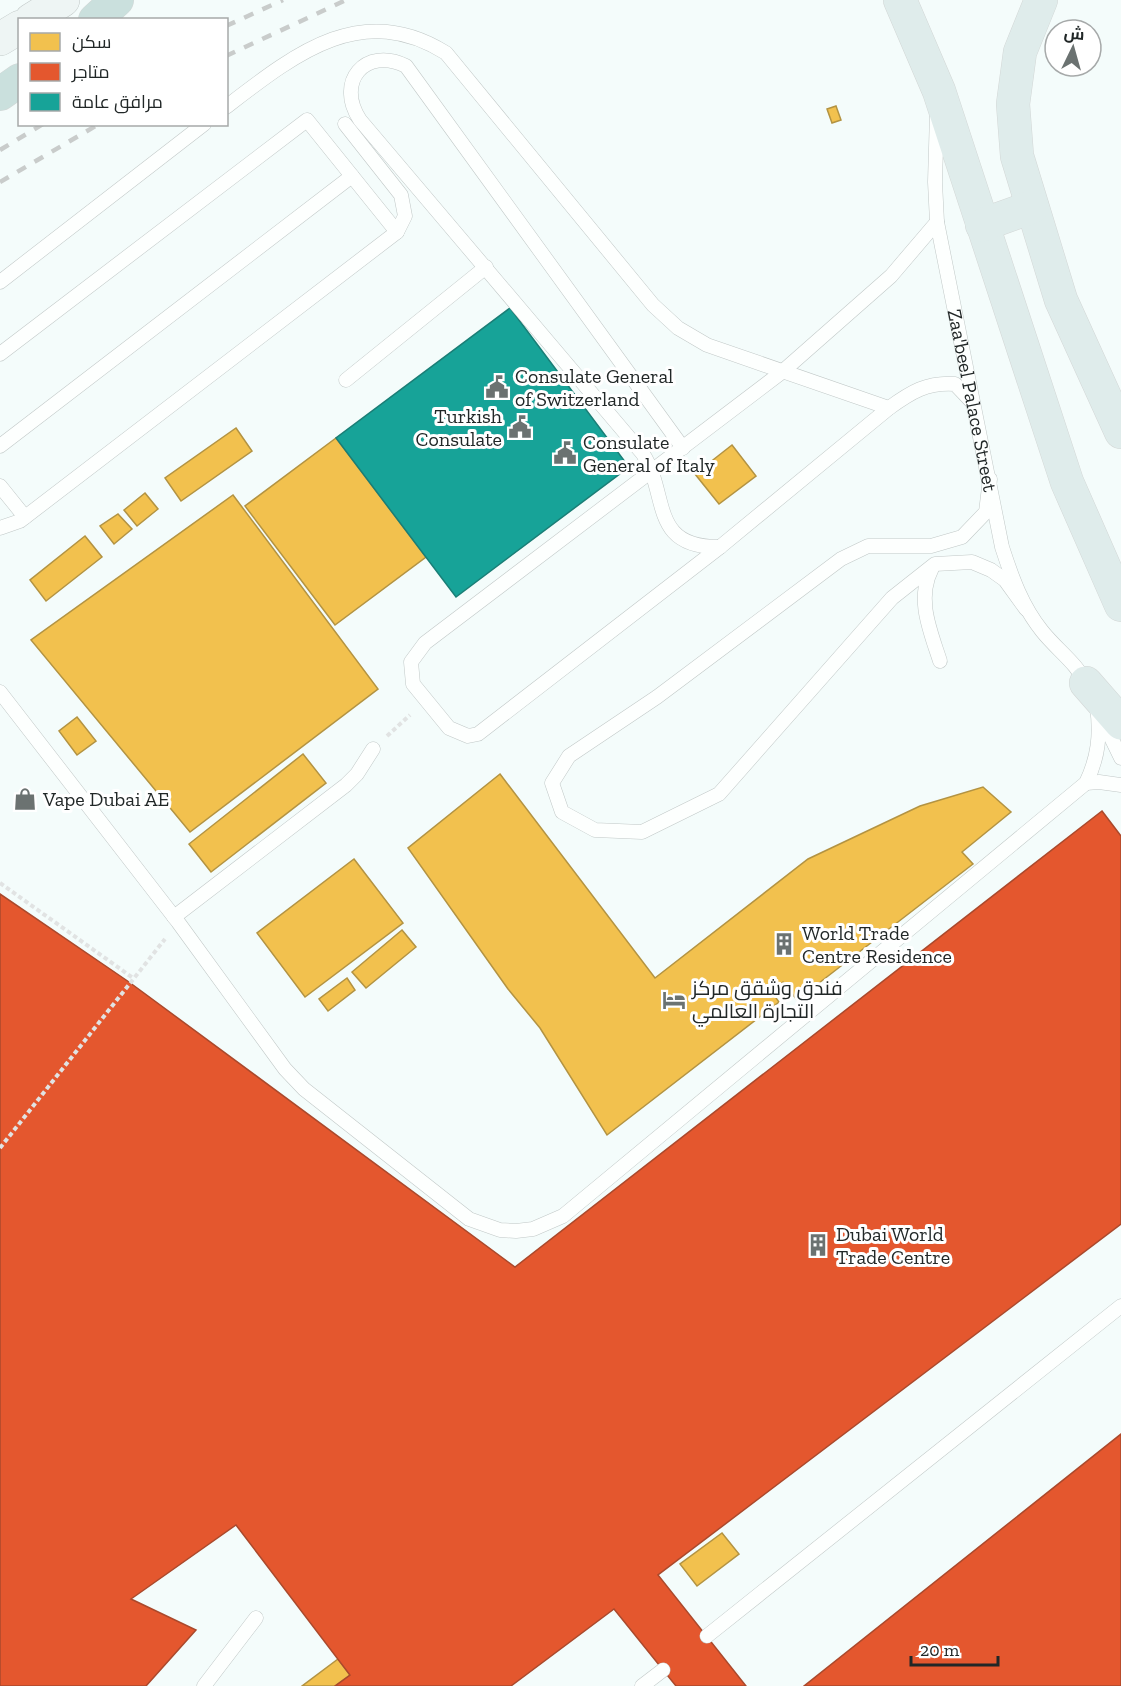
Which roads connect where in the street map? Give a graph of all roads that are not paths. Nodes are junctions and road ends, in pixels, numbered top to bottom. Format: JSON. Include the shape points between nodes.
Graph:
{"nodes":[{"id":1,"x":63,"y":0,"type":"edge"},
{"id":2,"x":117,"y":0,"type":"edge"},
{"id":3,"x":900,"y":0,"type":"edge"},
{"id":4,"x":1041,"y":0,"type":"edge"},
{"id":5,"x":34,"y":18,"type":"edge"},
{"id":6,"x":97,"y":18,"type":"edge"},
{"id":7,"x":18,"y":28,"type":"edge"},
{"id":8,"x":0,"y":39,"type":"edge"},
{"id":9,"x":18,"y":81,"type":"edge"},
{"id":10,"x":939,"y":91,"type":"junction"},
{"id":11,"x":0,"y":94,"type":"edge"},
{"id":12,"x":228,"y":105,"type":"edge"},
{"id":13,"x":345,"y":124,"type":"dead end"},
{"id":14,"x":201,"y":126,"type":"edge"},
{"id":15,"x":352,"y":176,"type":"junction"},
{"id":16,"x":1032,"y":207,"type":"junction"},
{"id":17,"x":937,"y":222,"type":"junction"},
{"id":18,"x":982,"y":225,"type":"junction"},
{"id":19,"x":397,"y":232,"type":"junction"},
{"id":20,"x":486,"y":267,"type":"junction"},
{"id":21,"x":0,"y":282,"type":"edge"},
{"id":22,"x":0,"y":354,"type":"edge"},
{"id":23,"x":782,"y":372,"type":"junction"},
{"id":24,"x":346,"y":380,"type":"dead end"},
{"id":25,"x":973,"y":403,"type":"junction"},
{"id":26,"x":889,"y":408,"type":"junction"},
{"id":27,"x":1121,"y":432,"type":"edge"},
{"id":28,"x":0,"y":446,"type":"edge"},
{"id":29,"x":683,"y":448,"type":"junction"},
{"id":30,"x":652,"y":472,"type":"junction"},
{"id":31,"x":990,"y":479,"type":"junction"},
{"id":32,"x":0,"y":486,"type":"edge"},
{"id":33,"x":26,"y":517,"type":"junction"},
{"id":34,"x":0,"y":528,"type":"edge"},
{"id":35,"x":720,"y":547,"type":"junction"},
{"id":36,"x":934,"y":564,"type":"junction"},
{"id":37,"x":1121,"y":605,"type":"edge"},
{"id":38,"x":1026,"y":609,"type":"junction"},
{"id":39,"x":940,"y":661,"type":"dead end"},
{"id":40,"x":0,"y":692,"type":"edge"},
{"id":41,"x":1101,"y":704,"type":"edge"},
{"id":42,"x":373,"y":748,"type":"road end"},
{"id":43,"x":1121,"y":758,"type":"edge"},
{"id":44,"x":1086,"y":783,"type":"junction"},
{"id":45,"x":1121,"y":785,"type":"edge"},
{"id":46,"x":176,"y":920,"type":"junction"},
{"id":47,"x":1121,"y":1306,"type":"edge"},
{"id":48,"x":256,"y":1618,"type":"dead end"},
{"id":49,"x":706,"y":1636,"type":"dead end"},
{"id":50,"x":663,"y":1670,"type":"dead end"},
{"id":51,"x":204,"y":1686,"type":"edge"},
{"id":52,"x":642,"y":1686,"type":"edge"}],
"edges":[{"from":1,"to":5,"type":"main road"},
{"from":2,"to":6,"type":"highway"},
{"from":3,"to":10,"type":"main road","name":"Zaa'beel Palace Street"},
{"from":4,"to":16,"type":"main road","via":[[1020,52],[1013,104],[1017,156]]},
{"from":7,"to":8,"type":"main road"},
{"from":9,"to":11,"type":"highway"},
{"from":10,"to":17,"type":"lane","name":"Zaa'beel Palace Street","via":[[934,137]]},
{"from":10,"to":18,"type":"main road","name":"Zaa'beel Palace Street"},
{"from":12,"to":23,"type":"lane","via":[[319,34],[349,22],[382,20],[414,29],[446,53],[664,317],[707,345]]},
{"from":13,"to":19,"type":"lane","via":[[401,195],[405,216]]},
{"from":14,"to":21,"type":"lane"},
{"from":15,"to":19,"type":"lane"},
{"from":15,"to":22,"type":"lane","via":[[308,120]]},
{"from":15,"to":28,"type":"lane"},
{"from":16,"to":18,"type":"main road"},
{"from":16,"to":27,"type":"main road","via":[[1061,300]]},
{"from":17,"to":23,"type":"lane","via":[[891,276]]},
{"from":17,"to":25,"type":"lane","name":"Zaa'beel Palace Street"},
{"from":18,"to":37,"type":"main road","name":"Zaa'beel Palace Street","via":[[1067,482]]},
{"from":19,"to":33,"type":"lane"},
{"from":20,"to":24,"type":"lane"},
{"from":20,"to":29,"type":"lane","via":[[352,107],[349,92],[353,77],[363,66],[377,59],[392,59],[406,66]]},
{"from":20,"to":30,"type":"lane","via":[[643,453]]},
{"from":23,"to":26,"type":"lane"},
{"from":23,"to":29,"type":"lane"},
{"from":25,"to":26,"type":"lane","via":[[955,384],[939,383],[916,389]]},
{"from":25,"to":31,"type":"lane","name":"Zaa'beel Palace Street"},
{"from":26,"to":35,"type":"lane"},
{"from":29,"to":30,"type":"lane"},
{"from":30,"to":35,"type":"lane","via":[[662,515],[670,527],[693,543]]},
{"from":30,"to":35,"type":"lane","via":[[419,648],[411,662],[413,684],[450,728],[468,736],[478,734]]},
{"from":31,"to":36,"type":"lane","via":[[986,512],[962,537],[931,546],[883,545],[854,551],[657,698],[569,756],[552,783],[562,812],[596,830],[642,832],[719,794],[892,598]]},
{"from":31,"to":38,"type":"lane","name":"Zaa'beel Palace Street","via":[[1002,547]]},
{"from":32,"to":33,"type":"lane"},
{"from":33,"to":34,"type":"lane"},
{"from":36,"to":38,"type":"lane","via":[[972,562],[991,570],[1005,580]]},
{"from":36,"to":39,"type":"lane","via":[[924,593],[924,609]]},
{"from":38,"to":41,"type":"lane","name":"Zaa'beel Palace Street","via":[[1074,664]]},
{"from":40,"to":46,"type":"lane"},
{"from":41,"to":43,"type":"lane","name":"Zaa'beel Palace Street"},
{"from":41,"to":44,"type":"lane","via":[[1100,739]]},
{"from":42,"to":46,"type":"lane","via":[[346,785]]},
{"from":44,"to":45,"type":"lane"},
{"from":44,"to":46,"type":"lane","via":[[562,1216],[533,1229],[500,1230],[469,1219],[326,1108],[285,1069]]},
{"from":47,"to":49,"type":"lane"},
{"from":48,"to":51,"type":"lane"},
{"from":50,"to":52,"type":"lane"}]}
